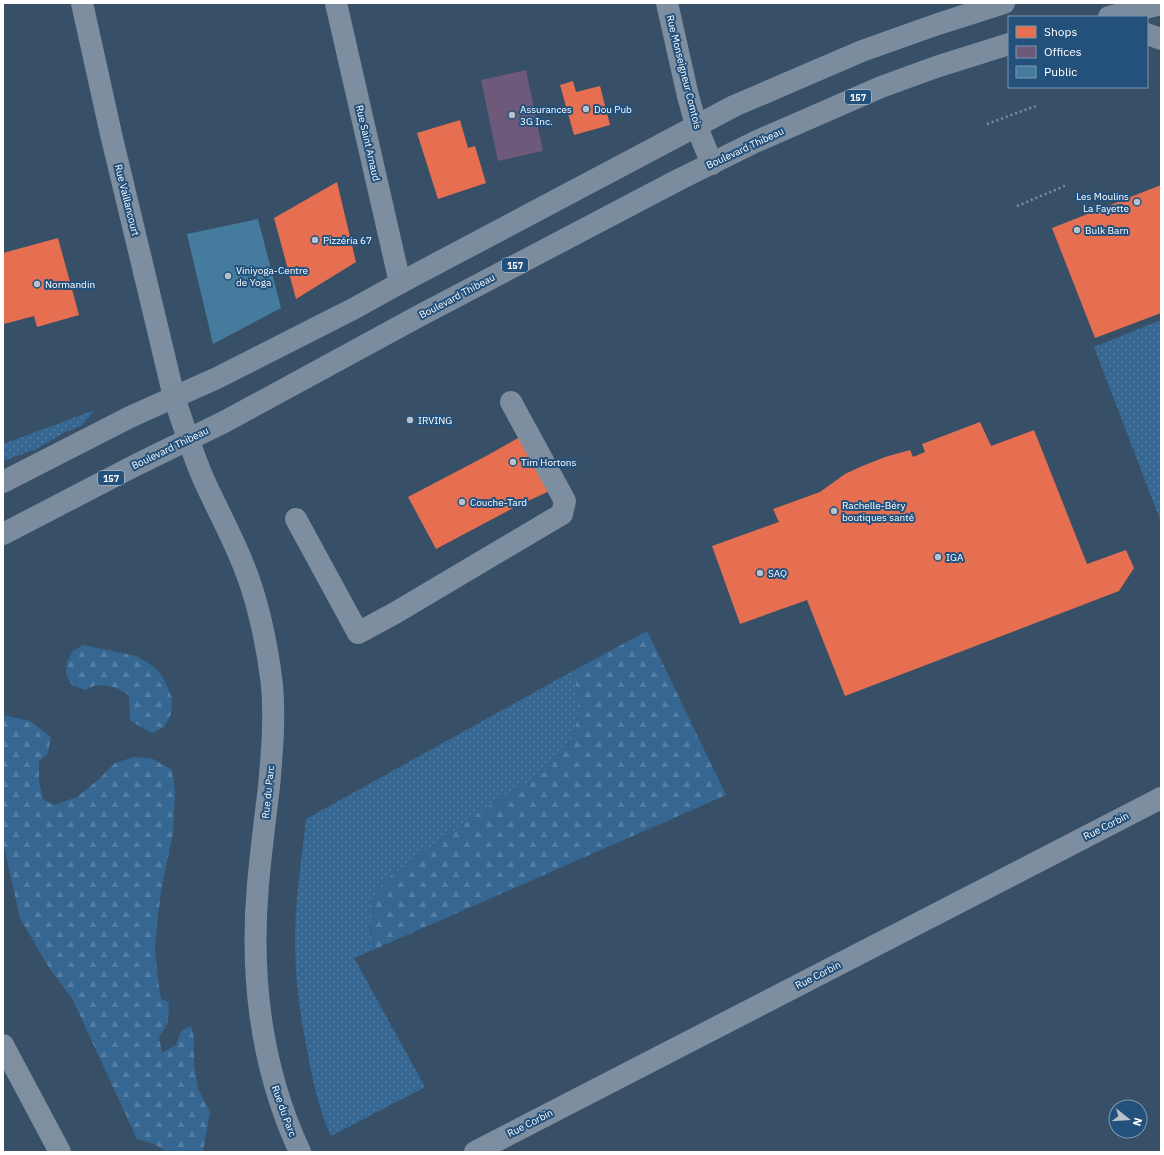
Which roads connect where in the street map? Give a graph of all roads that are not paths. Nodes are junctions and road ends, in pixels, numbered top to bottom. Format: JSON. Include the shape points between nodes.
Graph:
{"nodes":[{"id":1,"x":82,"y":3,"type":"edge"},
{"id":2,"x":336,"y":3,"type":"edge"},
{"id":3,"x":667,"y":3,"type":"edge"},
{"id":4,"x":1004,"y":3,"type":"edge"},
{"id":5,"x":1161,"y":4,"type":"edge"},
{"id":6,"x":1113,"y":16,"type":"edge"},
{"id":7,"x":1148,"y":34,"type":"edge"},
{"id":8,"x":1161,"y":39,"type":"edge"},
{"id":9,"x":1008,"y":44,"type":"edge"},
{"id":10,"x":696,"y":125,"type":"junction"},
{"id":11,"x":712,"y":164,"type":"junction"},
{"id":12,"x":400,"y":283,"type":"junction"},
{"id":13,"x":174,"y":397,"type":"junction"},
{"id":14,"x":511,"y":402,"type":"dead end"},
{"id":15,"x":188,"y":440,"type":"junction"},
{"id":16,"x":3,"y":482,"type":"edge"},
{"id":17,"x":296,"y":519,"type":"dead end"},
{"id":18,"x":3,"y":534,"type":"edge"},
{"id":19,"x":1161,"y":798,"type":"edge"},
{"id":20,"x":3,"y":1045,"type":"edge"},
{"id":21,"x":60,"y":1152,"type":"edge"},
{"id":22,"x":300,"y":1152,"type":"edge"},
{"id":23,"x":475,"y":1152,"type":"edge"}],
"edges":[{"from":1,"to":13,"type":"street","name":"Rue Vaillancourt"},
{"from":2,"to":12,"type":"street","name":"Rue Saint Arnaud"},
{"from":3,"to":10,"type":"street","name":"Rue Monseigneur Comtois"},
{"from":4,"to":10,"type":"main road","via":[[862,51]]},
{"from":5,"to":6,"type":"main road"},
{"from":7,"to":8,"type":"main road"},
{"from":9,"to":11,"type":"main road","name":"Boulevard Thibeau","number":"157","via":[[881,87],[755,142]]},
{"from":10,"to":11,"type":"street","name":"Rue Monseigneur Comtois"},
{"from":10,"to":12,"type":"main road"},
{"from":11,"to":15,"type":"main road","name":"Boulevard Thibeau","number":"157","via":[[426,312]]},
{"from":12,"to":13,"type":"main road","via":[[218,378]]},
{"from":13,"to":15,"type":"main road","name":"Rue du Parc"},
{"from":13,"to":16,"type":"main road"},
{"from":14,"to":17,"type":"street","via":[[565,501],[562,514],[395,613],[358,633]]},
{"from":15,"to":18,"type":"main road","name":"Boulevard Thibeau","number":"157"},
{"from":15,"to":22,"type":"main road","name":"Rue du Parc","via":[[248,576],[261,619],[267,651],[273,721],[257,905],[256,976],[269,1066]]},
{"from":19,"to":23,"type":"street","name":"Rue Corbin"},
{"from":20,"to":21,"type":"highway"}]}
